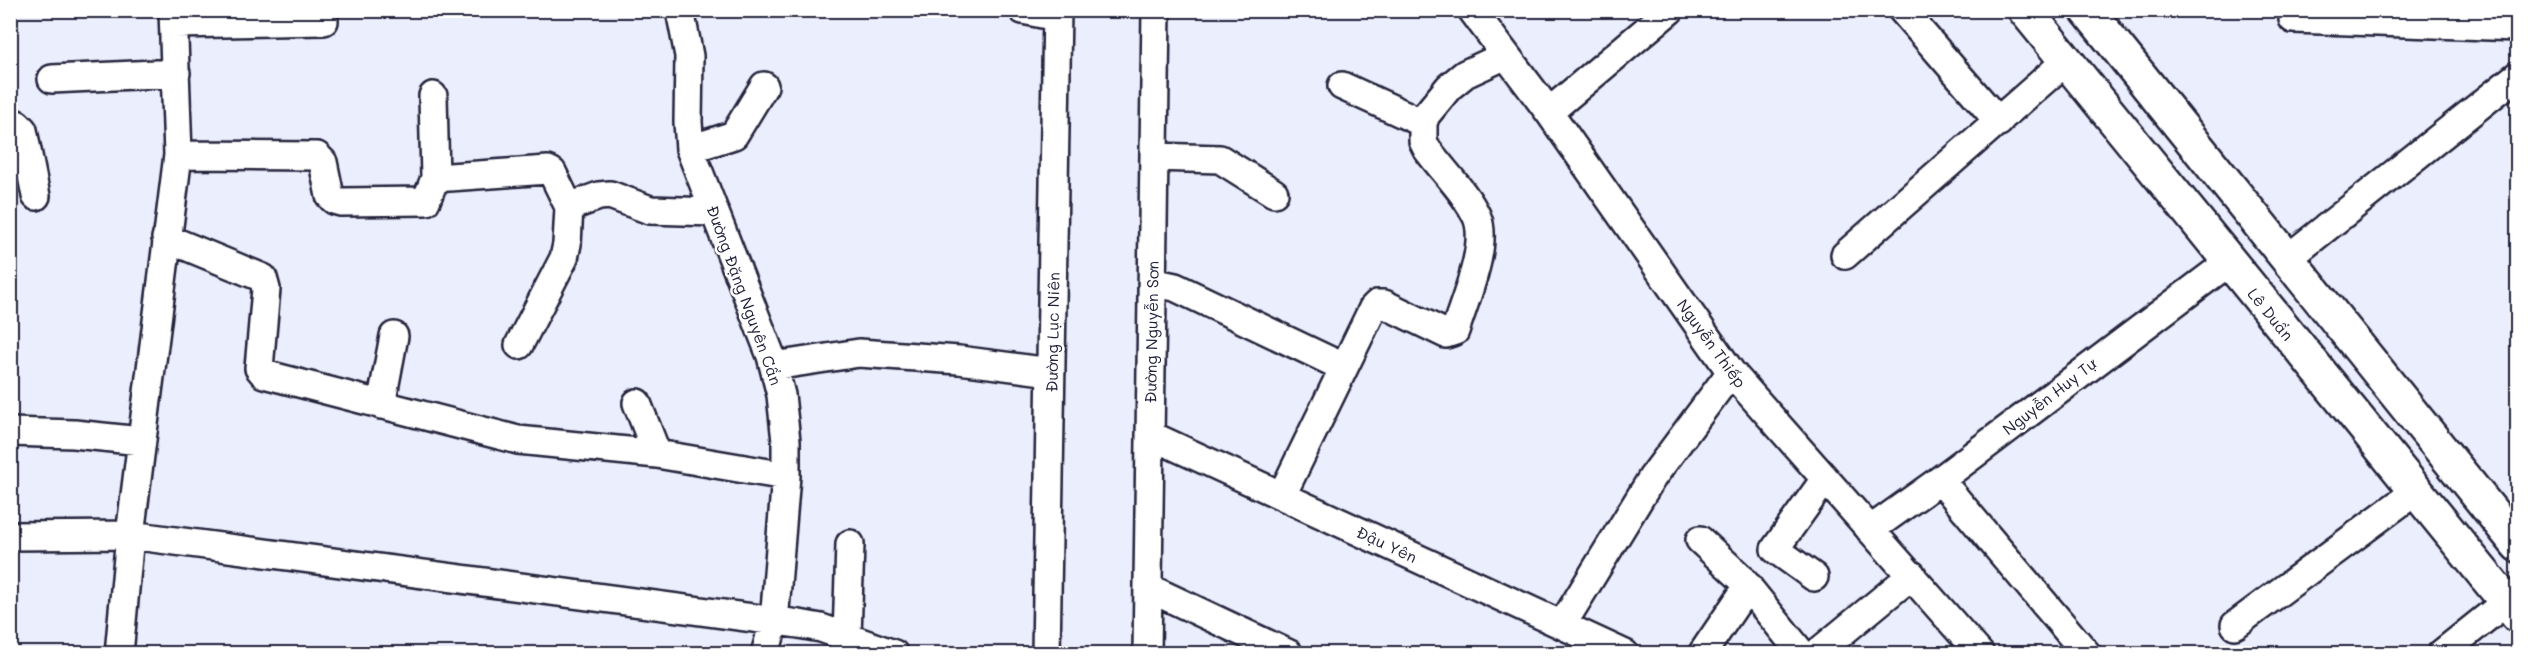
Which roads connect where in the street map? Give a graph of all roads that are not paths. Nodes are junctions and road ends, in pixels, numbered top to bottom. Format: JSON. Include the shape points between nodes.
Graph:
{"nodes":[{"id":1,"x":680,"y":10,"type":"edge"},
{"id":2,"x":1023,"y":10,"type":"edge"},
{"id":3,"x":1156,"y":10,"type":"edge"},
{"id":4,"x":1472,"y":10,"type":"edge"},
{"id":5,"x":1670,"y":10,"type":"edge"},
{"id":6,"x":1902,"y":10,"type":"edge"},
{"id":7,"x":2025,"y":10,"type":"edge"},
{"id":8,"x":2086,"y":10,"type":"edge"},
{"id":9,"x":1057,"y":14,"type":"edge"},
{"id":10,"x":174,"y":17,"type":"edge"},
{"id":11,"x":2293,"y":19,"type":"dead end"},
{"id":12,"x":324,"y":21,"type":"dead end"},
{"id":13,"x":2517,"y":27,"type":"edge"},
{"id":14,"x":1506,"y":55,"type":"junction"},
{"id":15,"x":2066,"y":61,"type":"junction"},
{"id":16,"x":176,"y":73,"type":"junction"},
{"id":17,"x":2517,"y":75,"type":"edge"},
{"id":18,"x":52,"y":79,"type":"dead end"},
{"id":19,"x":764,"y":86,"type":"dead end"},
{"id":20,"x":1342,"y":86,"type":"dead end"},
{"id":21,"x":433,"y":96,"type":"dead end"},
{"id":22,"x":1549,"y":112,"type":"junction"},
{"id":23,"x":1999,"y":122,"type":"junction"},
{"id":24,"x":10,"y":123,"type":"edge"},
{"id":25,"x":1423,"y":123,"type":"junction"},
{"id":26,"x":690,"y":148,"type":"junction"},
{"id":27,"x":178,"y":155,"type":"junction"},
{"id":28,"x":1154,"y":158,"type":"junction"},
{"id":29,"x":435,"y":178,"type":"junction"},
{"id":30,"x":1274,"y":193,"type":"dead end"},
{"id":31,"x":36,"y":195,"type":"dead end"},
{"id":32,"x":569,"y":207,"type":"junction"},
{"id":33,"x":714,"y":212,"type":"junction"},
{"id":34,"x":166,"y":238,"type":"junction"},
{"id":35,"x":1845,"y":255,"type":"dead end"},
{"id":36,"x":2287,"y":259,"type":"junction"},
{"id":37,"x":2229,"y":262,"type":"junction"},
{"id":38,"x":2249,"y":286,"type":"junction"},
{"id":39,"x":1152,"y":287,"type":"junction"},
{"id":40,"x":394,"y":336,"type":"dead end"},
{"id":41,"x":519,"y":345,"type":"dead end"},
{"id":42,"x":774,"y":366,"type":"junction"},
{"id":43,"x":1343,"y":367,"type":"junction"},
{"id":44,"x":1051,"y":372,"type":"junction"},
{"id":45,"x":1731,"y":372,"type":"junction"},
{"id":46,"x":637,"y":403,"type":"dead end"},
{"id":47,"x":381,"y":405,"type":"junction"},
{"id":48,"x":10,"y":432,"type":"edge"},
{"id":49,"x":1150,"y":435,"type":"junction"},
{"id":50,"x":141,"y":441,"type":"junction"},
{"id":51,"x":657,"y":454,"type":"junction"},
{"id":52,"x":786,"y":476,"type":"junction"},
{"id":53,"x":1825,"y":479,"type":"junction"},
{"id":54,"x":1941,"y":480,"type":"junction"},
{"id":55,"x":2466,"y":480,"type":"junction"},
{"id":56,"x":1282,"y":495,"type":"junction"},
{"id":57,"x":2423,"y":500,"type":"junction"},
{"id":58,"x":1870,"y":530,"type":"junction"},
{"id":59,"x":130,"y":535,"type":"junction"},
{"id":60,"x":10,"y":536,"type":"edge"},
{"id":61,"x":1700,"y":540,"type":"dead end"},
{"id":62,"x":850,"y":544,"type":"dead end"},
{"id":63,"x":2517,"y":545,"type":"edge"},
{"id":64,"x":1911,"y":575,"type":"junction"},
{"id":65,"x":1814,"y":577,"type":"dead end"},
{"id":66,"x":1148,"y":585,"type":"junction"},
{"id":67,"x":1748,"y":586,"type":"junction"},
{"id":68,"x":2512,"y":609,"type":"edge"},
{"id":69,"x":774,"y":621,"type":"junction"},
{"id":70,"x":1562,"y":625,"type":"junction"},
{"id":71,"x":2235,"y":625,"type":"dead end"},
{"id":72,"x":845,"y":646,"type":"edge"},
{"id":73,"x":119,"y":654,"type":"edge"},
{"id":74,"x":765,"y":654,"type":"edge"},
{"id":75,"x":894,"y":654,"type":"edge"},
{"id":76,"x":1046,"y":654,"type":"edge"},
{"id":77,"x":1147,"y":654,"type":"edge"},
{"id":78,"x":1289,"y":654,"type":"edge"},
{"id":79,"x":1625,"y":654,"type":"edge"},
{"id":80,"x":1702,"y":654,"type":"edge"},
{"id":81,"x":1802,"y":654,"type":"edge"},
{"id":82,"x":1816,"y":654,"type":"edge"},
{"id":83,"x":1980,"y":654,"type":"edge"},
{"id":84,"x":2087,"y":654,"type":"edge"},
{"id":85,"x":2441,"y":654,"type":"edge"}],
"edges":[{"from":1,"to":26,"type":"street","name":"Đường Đặng Nguyên Cẩn","via":[[689,56]]},
{"from":2,"to":9,"type":"street"},
{"from":3,"to":28,"type":"street","name":"Đường Nguyễn Sơn"},
{"from":4,"to":14,"type":"street","name":"Nguyễn Thiếp"},
{"from":5,"to":22,"type":"street"},
{"from":6,"to":23,"type":"street"},
{"from":7,"to":15,"type":"main road","name":"Lê Duẩn"},
{"from":8,"to":36,"type":"main road"},
{"from":9,"to":44,"type":"street","name":"Đường Lục Niên"},
{"from":10,"to":12,"type":"street"},
{"from":10,"to":16,"type":"street"},
{"from":11,"to":13,"type":"street"},
{"from":14,"to":22,"type":"street","name":"Nguyễn Thiếp"},
{"from":14,"to":25,"type":"street","via":[[1456,80]]},
{"from":15,"to":23,"type":"street"},
{"from":15,"to":37,"type":"main road","name":"Lê Duẩn"},
{"from":16,"to":18,"type":"street"},
{"from":16,"to":27,"type":"street"},
{"from":17,"to":36,"type":"street"},
{"from":19,"to":26,"type":"street","via":[[734,135]]},
{"from":20,"to":25,"type":"street"},
{"from":21,"to":29,"type":"street"},
{"from":22,"to":45,"type":"street","name":"Nguyễn Thiếp"},
{"from":23,"to":35,"type":"street"},
{"from":24,"to":31,"type":"street","via":[[22,130]]},
{"from":25,"to":43,"type":"street","via":[[1427,149],[1472,208],[1480,230],[1478,252],[1455,331],[1446,334],[1377,304]]},
{"from":26,"to":33,"type":"street","name":"Đường Đặng Nguyên Cẩn"},
{"from":27,"to":29,"type":"street","via":[[317,156],[323,162],[330,195],[341,202],[426,201]]},
{"from":27,"to":34,"type":"street"},
{"from":28,"to":30,"type":"street","via":[[1220,159]]},
{"from":28,"to":39,"type":"street","name":"Đường Nguyễn Sơn"},
{"from":29,"to":32,"type":"street","via":[[548,170]]},
{"from":32,"to":33,"type":"street","via":[[610,195],[650,210]]},
{"from":32,"to":41,"type":"street","via":[[564,258]]},
{"from":33,"to":42,"type":"street","name":"Đường Đặng Nguyên Cẩn"},
{"from":34,"to":47,"type":"street","via":[[263,278],[266,288],[260,372]]},
{"from":34,"to":50,"type":"street"},
{"from":36,"to":38,"type":"main road"},
{"from":36,"to":55,"type":"main road"},
{"from":37,"to":38,"type":"main road","name":"Lê Duẩn"},
{"from":37,"to":54,"type":"street","name":"Nguyễn Huy Tự"},
{"from":38,"to":57,"type":"main road","name":"Lê Duẩn"},
{"from":39,"to":43,"type":"street","via":[[1156,283],[1175,287]]},
{"from":39,"to":49,"type":"street","name":"Đường Nguyễn Sơn"},
{"from":40,"to":47,"type":"street"},
{"from":42,"to":44,"type":"street","via":[[859,353]]},
{"from":42,"to":52,"type":"street","name":"Đường Đặng Nguyên Cẩn","via":[[784,416]]},
{"from":43,"to":56,"type":"street"},
{"from":44,"to":76,"type":"street","name":"Đường Lục Niên"},
{"from":45,"to":53,"type":"street","name":"Nguyễn Thiếp"},
{"from":45,"to":70,"type":"street","via":[[1652,478]]},
{"from":46,"to":51,"type":"street"},
{"from":47,"to":51,"type":"street","via":[[518,440]]},
{"from":48,"to":50,"type":"street"},
{"from":49,"to":56,"type":"street","name":"Đậu Yên"},
{"from":49,"to":66,"type":"street","name":"Đường Nguyễn Sơn"},
{"from":50,"to":59,"type":"street"},
{"from":51,"to":52,"type":"street"},
{"from":52,"to":69,"type":"street","name":"Đường Đặng Nguyên Cẩn"},
{"from":53,"to":58,"type":"street","name":"Nguyễn Thiếp"},
{"from":53,"to":65,"type":"street","via":[[1775,549]]},
{"from":54,"to":58,"type":"street","name":"Nguyễn Huy Tự"},
{"from":54,"to":84,"type":"street"},
{"from":55,"to":57,"type":"main road"},
{"from":55,"to":63,"type":"main road"},
{"from":56,"to":70,"type":"street","name":"Đậu Yên"},
{"from":57,"to":68,"type":"main road","name":"Lê Duẩn"},
{"from":57,"to":71,"type":"street"},
{"from":58,"to":64,"type":"street","name":"Nguyễn Thiếp"},
{"from":59,"to":60,"type":"street"},
{"from":59,"to":69,"type":"street"},
{"from":59,"to":73,"type":"street"},
{"from":61,"to":67,"type":"street"},
{"from":62,"to":72,"type":"street"},
{"from":64,"to":82,"type":"street"},
{"from":64,"to":83,"type":"street","name":"Nguyễn Thiếp"},
{"from":66,"to":77,"type":"street","name":"Đường Nguyễn Sơn"},
{"from":66,"to":78,"type":"street"},
{"from":67,"to":80,"type":"street"},
{"from":67,"to":81,"type":"street"},
{"from":68,"to":85,"type":"street"},
{"from":69,"to":72,"type":"street","via":[[821,628]]},
{"from":69,"to":74,"type":"street","name":"Đường Đặng Nguyên Cẩn"},
{"from":70,"to":79,"type":"street","name":"Đậu Yên"},
{"from":72,"to":75,"type":"street"}]}
